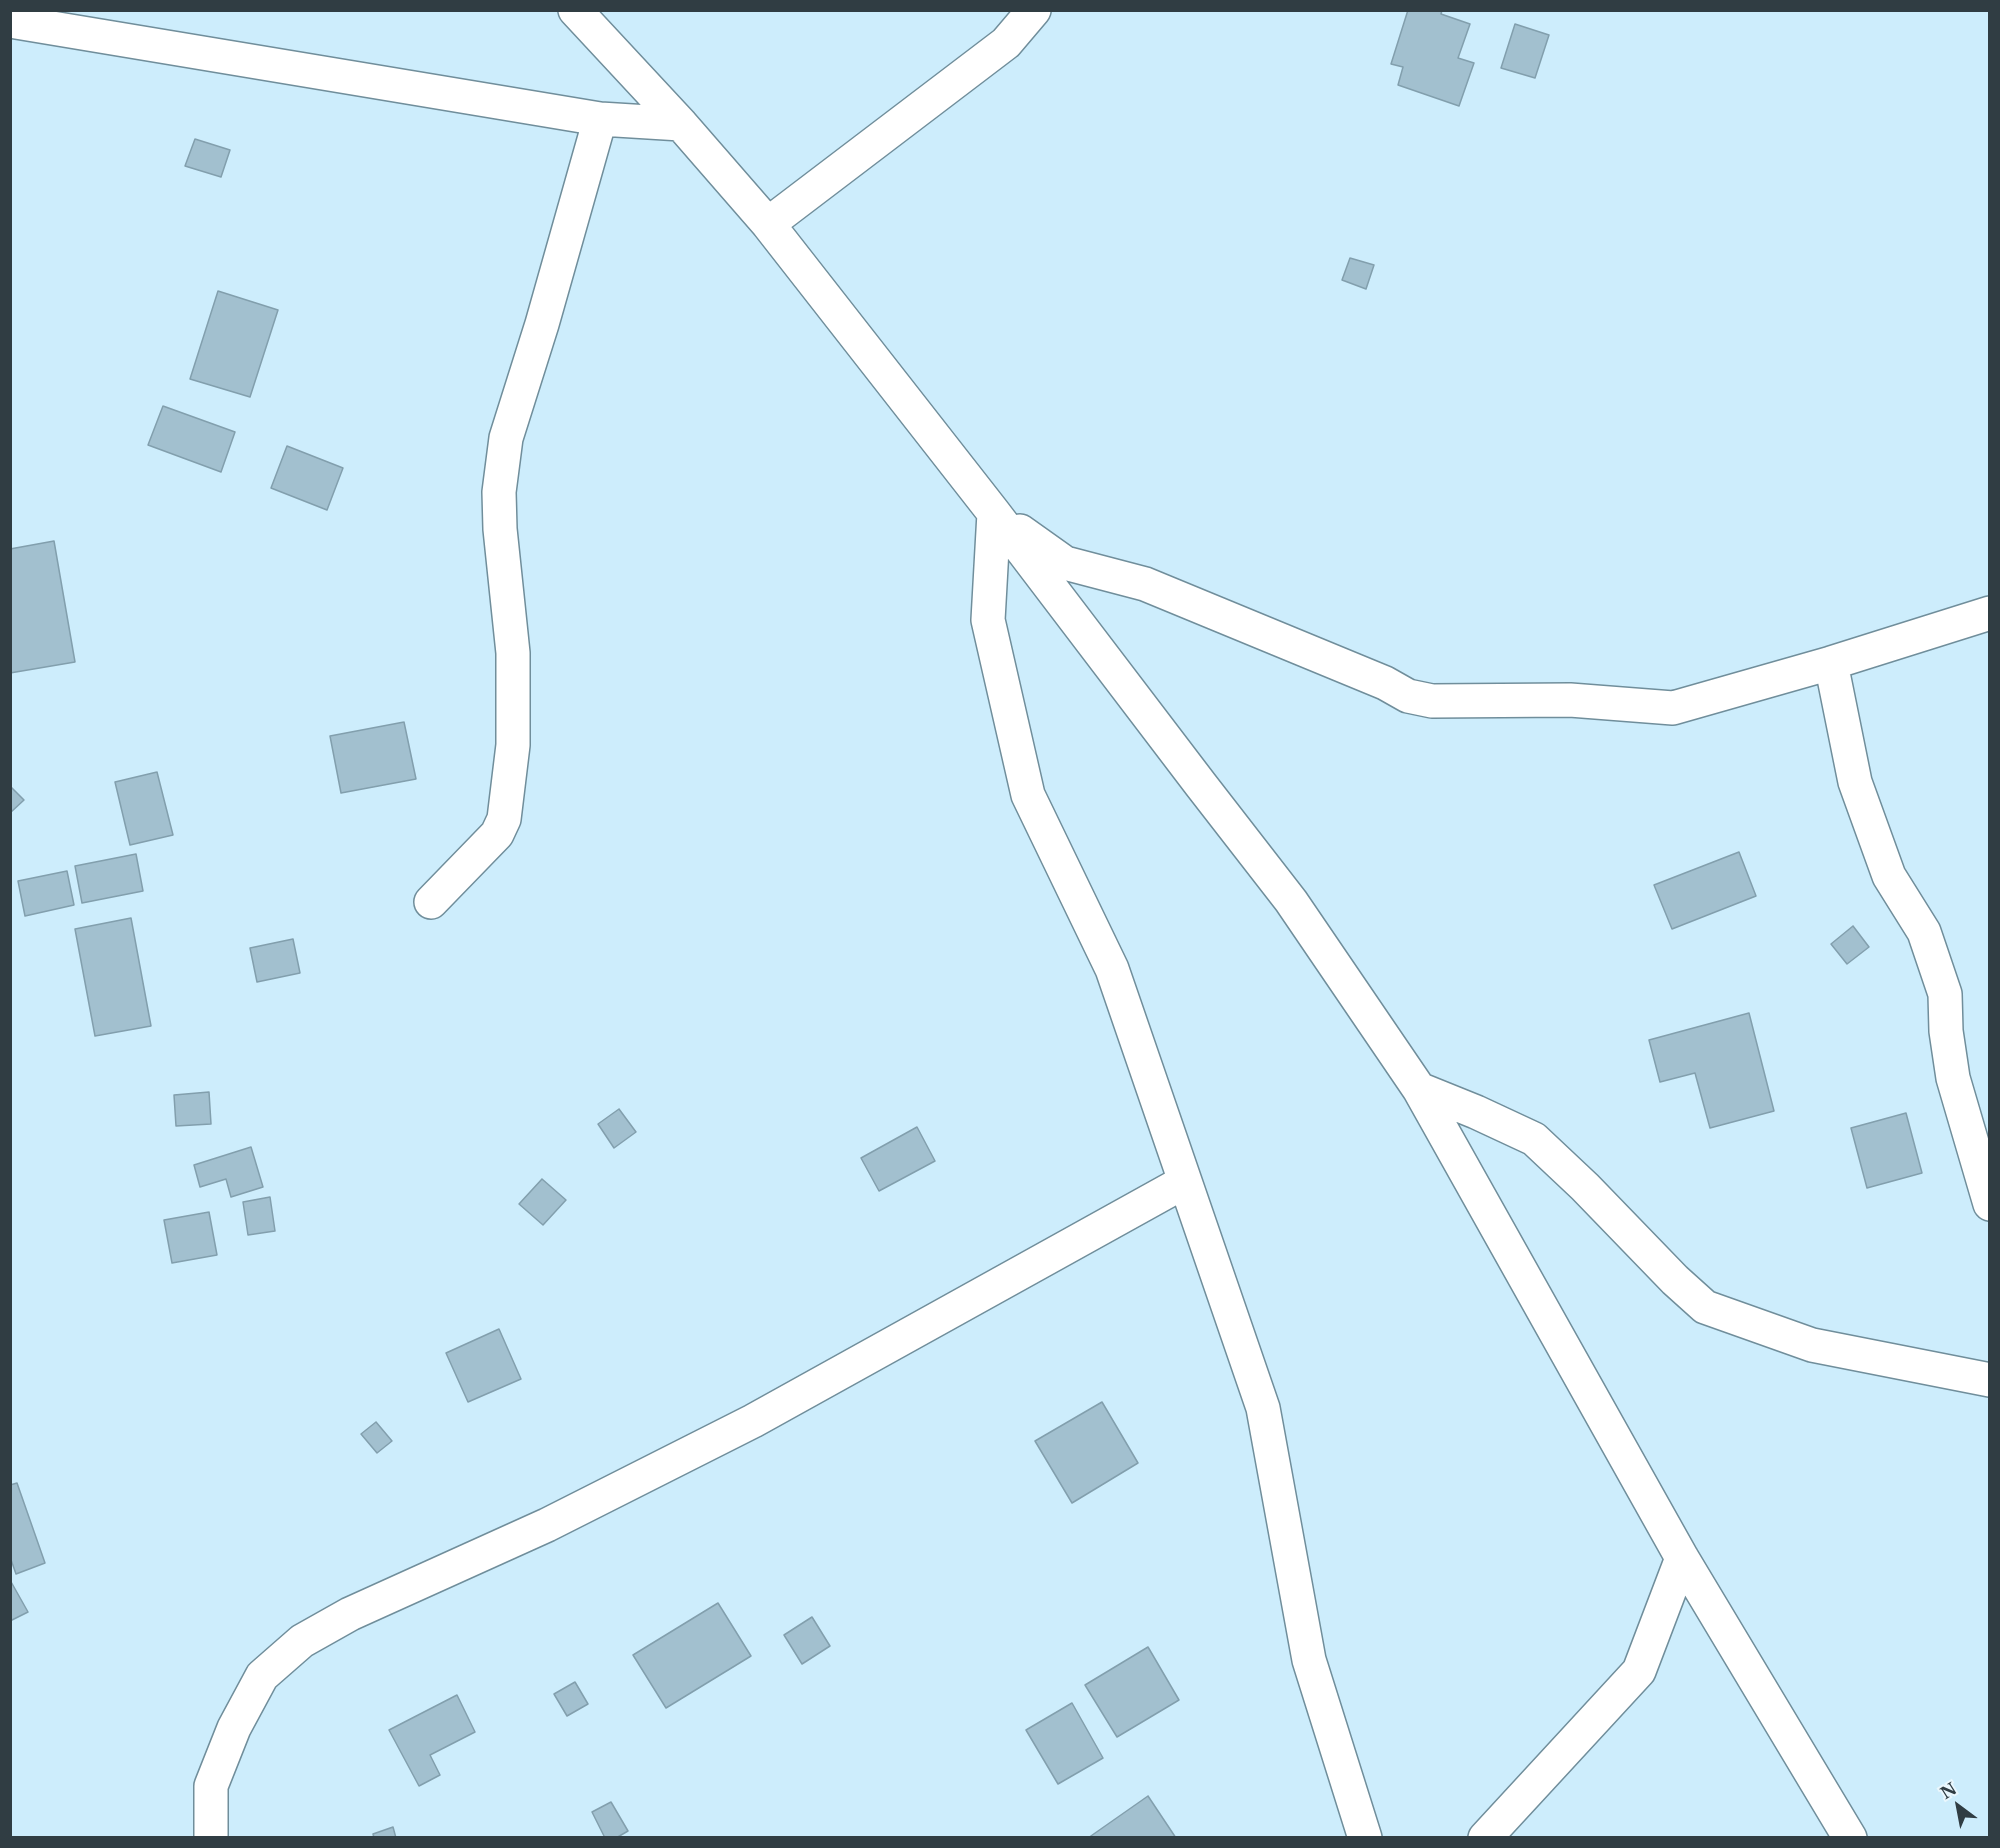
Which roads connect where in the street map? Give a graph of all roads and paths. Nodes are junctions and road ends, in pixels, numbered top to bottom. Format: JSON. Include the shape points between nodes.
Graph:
{"nodes":[{"id":1,"x":575,"y":10,"type":"edge"},
{"id":2,"x":1034,"y":10,"type":"edge"},
{"id":3,"x":10,"y":21,"type":"edge"},
{"id":4,"x":600,"y":119,"type":"junction"},
{"id":5,"x":681,"y":124,"type":"junction"},
{"id":6,"x":768,"y":225,"type":"junction"},
{"id":7,"x":994,"y":513,"type":"junction"},
{"id":8,"x":1989,"y":613,"type":"edge"},
{"id":9,"x":1831,"y":663,"type":"junction"},
{"id":10,"x":431,"y":902,"type":"dead end"},
{"id":11,"x":1419,"y":1089,"type":"junction"},
{"id":12,"x":1184,"y":1182,"type":"junction"},
{"id":13,"x":1989,"y":1204,"type":"edge"},
{"id":14,"x":1989,"y":1380,"type":"edge"},
{"id":15,"x":1682,"y":1558,"type":"junction"},
{"id":16,"x":211,"y":1838,"type":"edge"},
{"id":17,"x":1365,"y":1838,"type":"edge"},
{"id":18,"x":1485,"y":1838,"type":"edge"},
{"id":19,"x":1850,"y":1838,"type":"edge"}],
"edges":[{"from":1,"to":5,"type":"street"},
{"from":2,"to":6,"type":"street","via":[[1006,43]]},
{"from":3,"to":4,"type":"street"},
{"from":4,"to":5,"type":"street"},
{"from":4,"to":10,"type":"street","via":[[506,438],[500,481],[500,528],[513,653],[513,744],[504,819],[497,834]]},
{"from":5,"to":6,"type":"street"},
{"from":6,"to":7,"type":"street"},
{"from":7,"to":9,"type":"street","via":[[1065,563],[1144,584],[1408,696],[1432,701],[1570,700],[1673,708]]},
{"from":7,"to":11,"type":"street","via":[[1291,901]]},
{"from":7,"to":12,"type":"street","via":[[988,620],[1028,795],[1112,969]]},
{"from":8,"to":9,"type":"street"},
{"from":9,"to":13,"type":"street","via":[[1855,782],[1889,876],[1924,932],[1945,994],[1953,1078]]},
{"from":11,"to":14,"type":"street","via":[[1534,1139],[1705,1307],[1812,1345]]},
{"from":11,"to":15,"type":"street"},
{"from":12,"to":16,"type":"street","via":[[753,1421],[547,1525],[350,1614],[302,1641],[262,1676],[234,1728],[211,1786]]},
{"from":12,"to":17,"type":"street","via":[[1263,1408],[1309,1660]]},
{"from":15,"to":18,"type":"street","via":[[1639,1671]]},
{"from":15,"to":19,"type":"street"}]}
